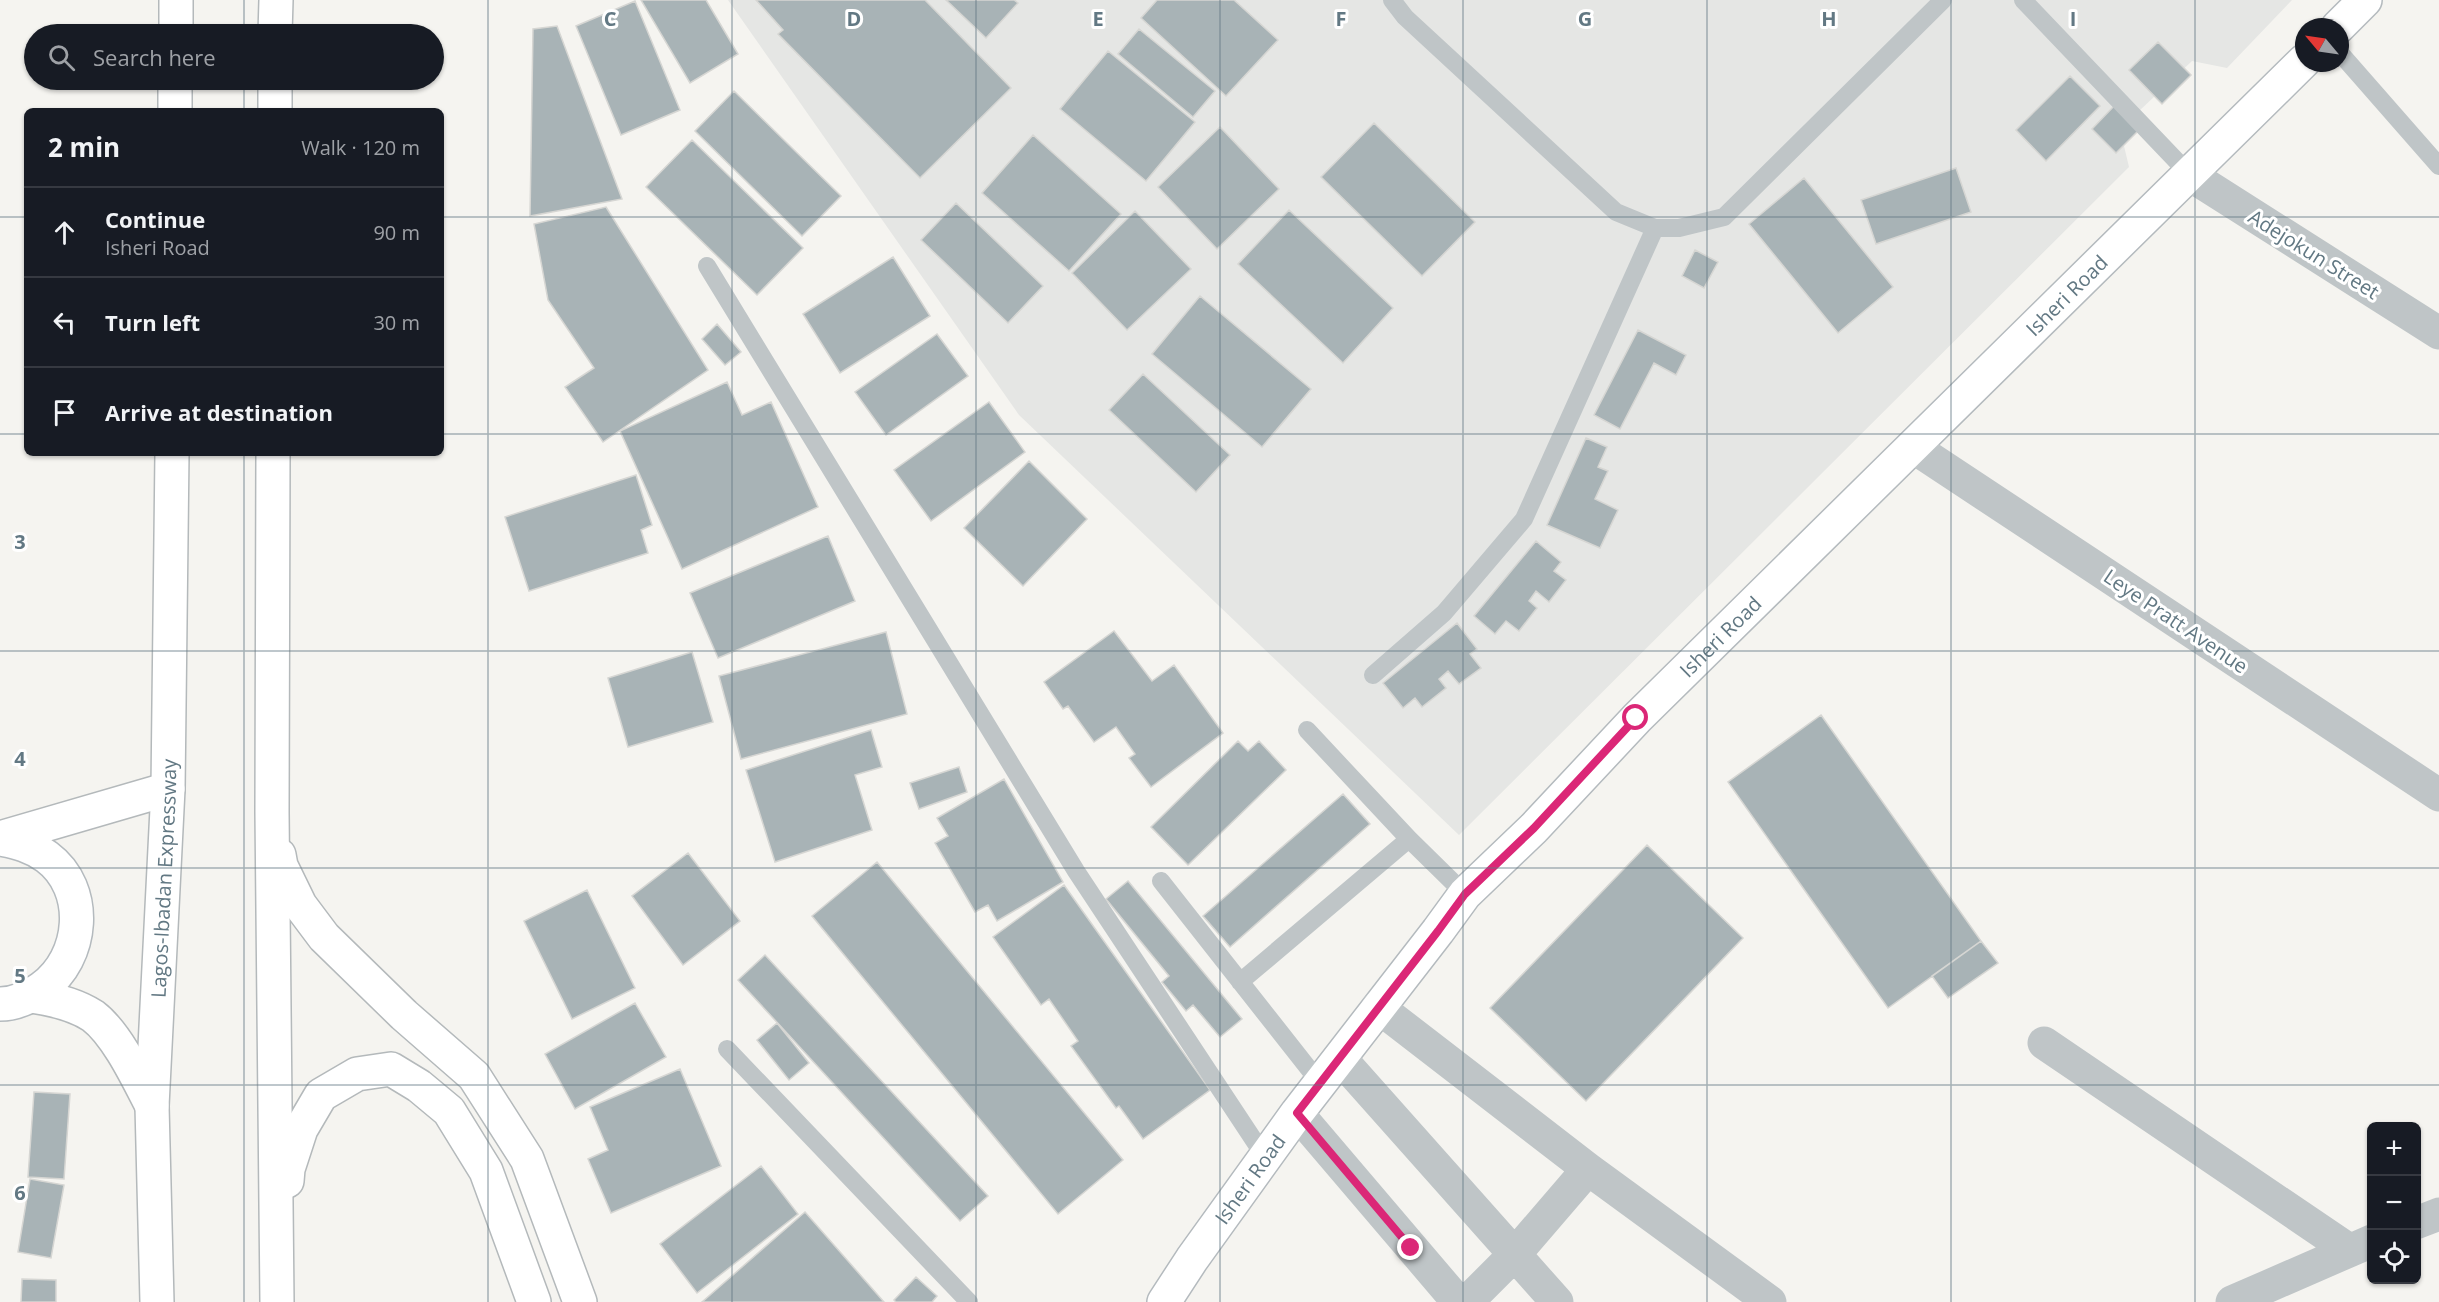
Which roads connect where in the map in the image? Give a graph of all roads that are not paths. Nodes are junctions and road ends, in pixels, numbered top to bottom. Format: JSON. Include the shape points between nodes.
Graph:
{"nodes":[{"id":1,"x":176,"y":0,"type":"edge"},
{"id":2,"x":276,"y":0,"type":"edge"},
{"id":3,"x":1392,"y":0,"type":"edge"},
{"id":4,"x":1943,"y":0,"type":"edge"},
{"id":5,"x":2023,"y":0,"type":"edge"},
{"id":6,"x":2365,"y":0,"type":"edge"},
{"id":7,"x":2347,"y":18,"type":"edge"},
{"id":8,"x":176,"y":24,"type":"edge"},
{"id":9,"x":275,"y":24,"type":"edge"},
{"id":10,"x":2349,"y":63,"type":"edge"},
{"id":11,"x":2295,"y":70,"type":"edge"},
{"id":12,"x":176,"y":90,"type":"edge"},
{"id":13,"x":275,"y":90,"type":"edge"},
{"id":14,"x":175,"y":108,"type":"edge"},
{"id":15,"x":275,"y":108,"type":"edge"},
{"id":16,"x":2439,"y":166,"type":"edge"},
{"id":17,"x":2190,"y":175,"type":"junction"},
{"id":18,"x":1654,"y":228,"type":"junction"},
{"id":19,"x":707,"y":266,"type":"dead end"},
{"id":20,"x":2439,"y":333,"type":"edge"},
{"id":21,"x":1913,"y":447,"type":"junction"},
{"id":22,"x":172,"y":456,"type":"edge"},
{"id":23,"x":273,"y":456,"type":"edge"},
{"id":24,"x":1373,"y":675,"type":"dead end"},
{"id":25,"x":1307,"y":730,"type":"dead end"},
{"id":26,"x":168,"y":789,"type":"junction"},
{"id":27,"x":2439,"y":795,"type":"edge"},
{"id":28,"x":272,"y":812,"type":"junction"},
{"id":29,"x":0,"y":838,"type":"edge"},
{"id":30,"x":1409,"y":839,"type":"junction"},
{"id":31,"x":1161,"y":881,"type":"dead end"},
{"id":32,"x":1465,"y":894,"type":"junction"},
{"id":33,"x":1240,"y":982,"type":"junction"},
{"id":34,"x":16,"y":1000,"type":"edge"},
{"id":35,"x":1378,"y":1007,"type":"junction"},
{"id":36,"x":2044,"y":1043,"type":"dead end"},
{"id":37,"x":727,"y":1049,"type":"dead end"},
{"id":38,"x":1340,"y":1058,"type":"junction"},
{"id":39,"x":1320,"y":1083,"type":"junction"},
{"id":40,"x":152,"y":1106,"type":"junction"},
{"id":41,"x":1297,"y":1113,"type":"junction"},
{"id":42,"x":1265,"y":1157,"type":"junction"},
{"id":43,"x":1588,"y":1169,"type":"junction"},
{"id":44,"x":2439,"y":1214,"type":"edge"},
{"id":45,"x":2421,"y":1221,"type":"edge"},
{"id":46,"x":2360,"y":1246,"type":"edge"},
{"id":47,"x":1515,"y":1254,"type":"junction"},
{"id":48,"x":1191,"y":1259,"type":"junction"},
{"id":49,"x":157,"y":1302,"type":"edge"},
{"id":50,"x":277,"y":1302,"type":"edge"},
{"id":51,"x":534,"y":1302,"type":"edge"},
{"id":52,"x":580,"y":1302,"type":"edge"},
{"id":53,"x":969,"y":1302,"type":"edge"},
{"id":54,"x":1149,"y":1302,"type":"edge"},
{"id":55,"x":1164,"y":1302,"type":"edge"},
{"id":56,"x":1458,"y":1302,"type":"edge"},
{"id":57,"x":1467,"y":1302,"type":"edge"},
{"id":58,"x":1557,"y":1302,"type":"edge"},
{"id":59,"x":1770,"y":1302,"type":"edge"},
{"id":60,"x":2232,"y":1302,"type":"edge"}],
"edges":[{"from":1,"to":8,"type":"main road"},
{"from":2,"to":9,"type":"main road"},
{"from":3,"to":18,"type":"lane","via":[[1405,17],[1616,212]]},
{"from":4,"to":18,"type":"lane","via":[[1724,217],[1679,228]]},
{"from":5,"to":17,"type":"lane"},
{"from":6,"to":7,"type":"main road"},
{"from":10,"to":16,"type":"lane"},
{"from":11,"to":17,"type":"main road","name":"Isheri Road"},
{"from":12,"to":14,"type":"main road"},
{"from":13,"to":15,"type":"main road"},
{"from":17,"to":20,"type":"street","name":"Adejokun Street"},
{"from":17,"to":21,"type":"main road","name":"Isheri Road"},
{"from":18,"to":24,"type":"lane","via":[[1524,519],[1443,613]]},
{"from":19,"to":42,"type":"lane","via":[[1076,872]]},
{"from":21,"to":27,"type":"street","name":"Leye Pratt Avenue"},
{"from":21,"to":32,"type":"main road","name":"Isheri Road","via":[[1636,718],[1534,828]]},
{"from":22,"to":26,"type":"main road","name":"Lagos-Ibadan Expressway"},
{"from":23,"to":28,"type":"main road"},
{"from":25,"to":30,"type":"lane"},
{"from":26,"to":29,"type":"main road"},
{"from":26,"to":40,"type":"main road","name":"Lagos-Ibadan Expressway"},
{"from":28,"to":50,"type":"main road"},
{"from":28,"to":52,"type":"main road","via":[[282,866],[300,905],[324,937],[474,1076],[526,1159]]},
{"from":29,"to":34,"type":"main road","via":[[24,843],[48,857],[66,878],[76,903],[77,931],[69,958],[54,980]]},
{"from":30,"to":32,"type":"lane"},
{"from":30,"to":33,"type":"lane"},
{"from":31,"to":33,"type":"lane"},
{"from":32,"to":35,"type":"main road","name":"Isheri Road"},
{"from":33,"to":39,"type":"lane"},
{"from":34,"to":40,"type":"main road","via":[[56,1000],[93,1016],[118,1045]]},
{"from":35,"to":38,"type":"main road","name":"Isheri Road"},
{"from":35,"to":43,"type":"street"},
{"from":36,"to":46,"type":"street"},
{"from":37,"to":53,"type":"lane"},
{"from":38,"to":39,"type":"main road","name":"Isheri Road"},
{"from":38,"to":47,"type":"street"},
{"from":39,"to":41,"type":"main road","name":"Isheri Road"},
{"from":40,"to":49,"type":"main road","name":"Lagos-Ibadan Expressway"},
{"from":41,"to":42,"type":"main road","name":"Isheri Road"},
{"from":41,"to":56,"type":"street"},
{"from":42,"to":48,"type":"main road","name":"Isheri Road"},
{"from":43,"to":47,"type":"street"},
{"from":43,"to":59,"type":"street"},
{"from":44,"to":45,"type":"street"},
{"from":46,"to":60,"type":"street"},
{"from":47,"to":57,"type":"street"},
{"from":47,"to":58,"type":"street"},
{"from":48,"to":54,"type":"main road","name":"Isheri Road"},
{"from":48,"to":55,"type":"main road","name":"Isheri Road"},
{"from":50,"to":51,"type":"main road","via":[[288,1169],[301,1129],[321,1095],[357,1074],[391,1069],[449,1111],[486,1172]]}]}
